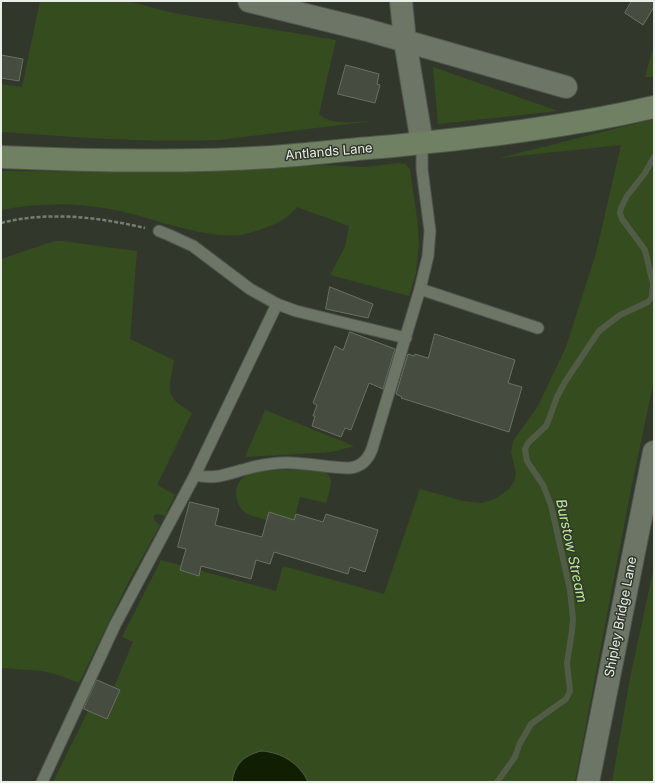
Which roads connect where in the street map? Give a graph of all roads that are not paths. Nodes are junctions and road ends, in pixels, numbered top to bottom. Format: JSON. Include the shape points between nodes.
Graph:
{"nodes":[{"id":1,"x":249,"y":1,"type":"edge"},
{"id":2,"x":401,"y":1,"type":"edge"},
{"id":3,"x":405,"y":41,"type":"junction"},
{"id":4,"x":566,"y":87,"type":"dead end"},
{"id":5,"x":650,"y":108,"type":"edge"},
{"id":6,"x":422,"y":143,"type":"junction"},
{"id":7,"x":1,"y":157,"type":"edge"},
{"id":8,"x":159,"y":231,"type":"road end"},
{"id":9,"x":420,"y":289,"type":"junction"},
{"id":10,"x":277,"y":304,"type":"junction"},
{"id":11,"x":538,"y":328,"type":"dead end"},
{"id":12,"x":406,"y":338,"type":"junction"},
{"id":13,"x":654,"y":452,"type":"edge"},
{"id":14,"x":195,"y":475,"type":"junction"},
{"id":15,"x":42,"y":782,"type":"edge"},
{"id":16,"x":588,"y":782,"type":"edge"}],
"edges":[{"from":1,"to":3,"type":"street"},
{"from":2,"to":3,"type":"street"},
{"from":3,"to":4,"type":"street"},
{"from":3,"to":6,"type":"street"},
{"from":5,"to":6,"type":"main road","name":"Antlands Lane","via":[[500,135]]},
{"from":6,"to":7,"type":"main road","name":"Antlands Lane","via":[[271,157],[168,161]]},
{"from":6,"to":9,"type":"lane","via":[[422,169],[430,230],[428,256]]},
{"from":8,"to":10,"type":"lane","via":[[192,246],[250,289]]},
{"from":9,"to":11,"type":"lane"},
{"from":9,"to":12,"type":"lane"},
{"from":10,"to":12,"type":"lane","via":[[296,312]]},
{"from":10,"to":14,"type":"lane"},
{"from":12,"to":14,"type":"lane","via":[[372,450],[362,464],[349,468],[280,463],[256,466],[220,477]]},
{"from":13,"to":16,"type":"street","name":"Shipley Bridge Lane"},
{"from":14,"to":15,"type":"lane","via":[[115,625]]}]}
